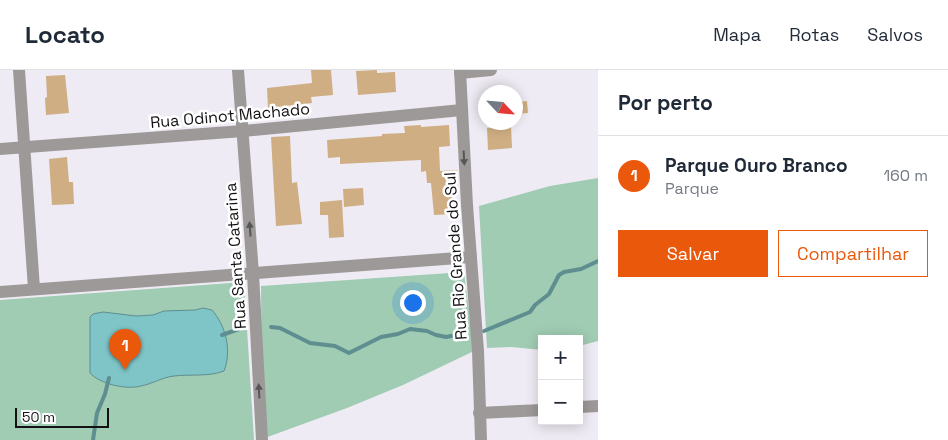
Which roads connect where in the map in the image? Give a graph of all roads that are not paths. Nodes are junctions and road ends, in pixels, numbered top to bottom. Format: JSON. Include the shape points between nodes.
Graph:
{"nodes":[{"id":1,"x":19,"y":70,"type":"edge"},
{"id":2,"x":238,"y":70,"type":"edge"},
{"id":3,"x":490,"y":70,"type":"edge"},
{"id":4,"x":460,"y":72,"type":"edge"},
{"id":5,"x":462,"y":110,"type":"junction"},
{"id":6,"x":243,"y":131,"type":"junction"},
{"id":7,"x":24,"y":147,"type":"junction"},
{"id":8,"x":0,"y":149,"type":"edge"},
{"id":9,"x":471,"y":257,"type":"junction"},
{"id":10,"x":253,"y":274,"type":"junction"},
{"id":11,"x":34,"y":289,"type":"junction"},
{"id":12,"x":0,"y":292,"type":"edge"},
{"id":13,"x":598,"y":406,"type":"edge"},
{"id":14,"x":583,"y":408,"type":"edge"},
{"id":15,"x":538,"y":410,"type":"edge"},
{"id":16,"x":479,"y":413,"type":"junction"},
{"id":17,"x":262,"y":440,"type":"edge"},
{"id":18,"x":481,"y":440,"type":"edge"}],
"edges":[{"from":1,"to":7,"type":"street"},
{"from":2,"to":6,"type":"street","name":"Rua Santa Catarina"},
{"from":3,"to":4,"type":"street"},
{"from":4,"to":5,"type":"street","name":"Rua Rio Grande do Sul"},
{"from":5,"to":6,"type":"street","name":"Rua Odinot Machado"},
{"from":5,"to":9,"type":"street","name":"Rua Rio Grande do Sul","one_way":true},
{"from":6,"to":7,"type":"street","name":"Rua Odinot Machado"},
{"from":10,"to":6,"type":"street","name":"Rua Santa Catarina","one_way":true},
{"from":7,"to":8,"type":"street","name":"Rua Odinot Machado"},
{"from":7,"to":11,"type":"street"},
{"from":9,"to":10,"type":"street"},
{"from":9,"to":16,"type":"street","name":"Rua Rio Grande do Sul"},
{"from":10,"to":11,"type":"street"},
{"from":17,"to":10,"type":"street","name":"Rua Santa Catarina","one_way":true},
{"from":11,"to":12,"type":"street"},
{"from":13,"to":14,"type":"street"},
{"from":15,"to":16,"type":"street"},
{"from":16,"to":18,"type":"street","name":"Rua Rio Grande do Sul"}]}
